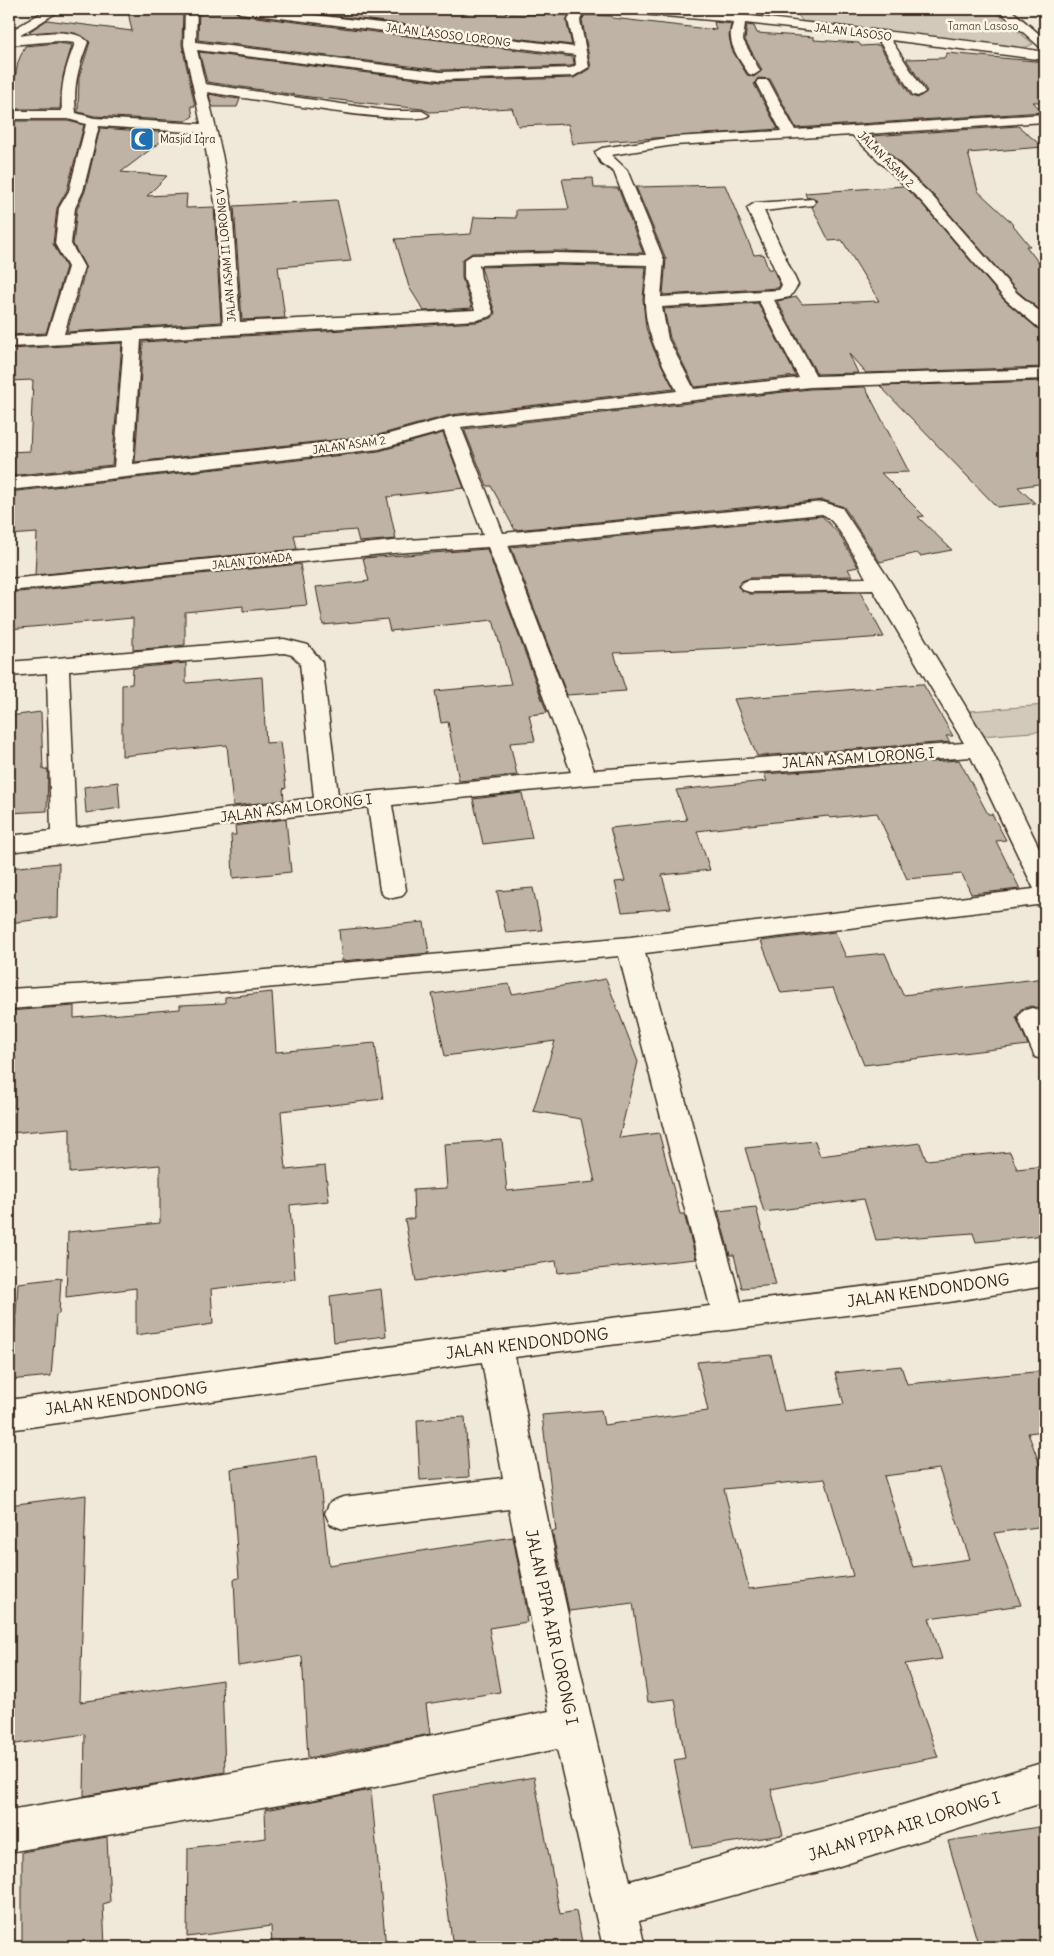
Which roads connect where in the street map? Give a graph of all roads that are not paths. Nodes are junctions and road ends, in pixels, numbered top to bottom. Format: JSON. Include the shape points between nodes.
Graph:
{"nodes":[{"id":1,"x":56,"y":9,"type":"edge"},
{"id":2,"x":191,"y":9,"type":"edge"},
{"id":3,"x":240,"y":9,"type":"edge"},
{"id":4,"x":580,"y":9,"type":"edge"},
{"id":5,"x":630,"y":9,"type":"edge"},
{"id":6,"x":1003,"y":9,"type":"edge"},
{"id":7,"x":292,"y":12,"type":"edge"},
{"id":8,"x":797,"y":12,"type":"dead end"},
{"id":9,"x":741,"y":20,"type":"junction"},
{"id":10,"x":768,"y":22,"type":"junction"},
{"id":11,"x":882,"y":36,"type":"junction"},
{"id":12,"x":9,"y":39,"type":"edge"},
{"id":13,"x":190,"y":45,"type":"junction"},
{"id":14,"x":1045,"y":46,"type":"edge"},
{"id":15,"x":581,"y":52,"type":"junction"},
{"id":16,"x":1045,"y":56,"type":"edge"},
{"id":17,"x":754,"y":71,"type":"dead end"},
{"id":18,"x":763,"y":83,"type":"dead end"},
{"id":19,"x":200,"y":87,"type":"junction"},
{"id":20,"x":918,"y":92,"type":"dead end"},
{"id":21,"x":9,"y":115,"type":"edge"},
{"id":22,"x":69,"y":115,"type":"junction"},
{"id":23,"x":422,"y":115,"type":"dead end"},
{"id":24,"x":1045,"y":118,"type":"edge"},
{"id":25,"x":93,"y":122,"type":"junction"},
{"id":26,"x":209,"y":129,"type":"junction"},
{"id":27,"x":855,"y":131,"type":"junction"},
{"id":28,"x":791,"y":136,"type":"junction"},
{"id":29,"x":808,"y":202,"type":"dead end"},
{"id":30,"x":656,"y":260,"type":"junction"},
{"id":31,"x":764,"y":296,"type":"junction"},
{"id":32,"x":653,"y":302,"type":"junction"},
{"id":33,"x":1045,"y":324,"type":"edge"},
{"id":34,"x":232,"y":328,"type":"junction"},
{"id":35,"x":133,"y":335,"type":"junction"},
{"id":36,"x":54,"y":339,"type":"junction"},
{"id":37,"x":9,"y":342,"type":"edge"},
{"id":38,"x":1045,"y":374,"type":"edge"},
{"id":39,"x":810,"y":382,"type":"junction"},
{"id":40,"x":688,"y":395,"type":"junction"},
{"id":41,"x":450,"y":423,"type":"junction"},
{"id":42,"x":123,"y":472,"type":"junction"},
{"id":43,"x":9,"y":484,"type":"edge"},
{"id":44,"x":496,"y":540,"type":"junction"},
{"id":45,"x":881,"y":584,"type":"junction"},
{"id":46,"x":9,"y":585,"type":"edge"},
{"id":47,"x":750,"y":586,"type":"dead end"},
{"id":48,"x":58,"y":665,"type":"junction"},
{"id":49,"x":9,"y":669,"type":"edge"},
{"id":50,"x":979,"y":748,"type":"junction"},
{"id":51,"x":585,"y":778,"type":"junction"},
{"id":52,"x":380,"y":799,"type":"junction"},
{"id":53,"x":327,"y":804,"type":"junction"},
{"id":54,"x":64,"y":836,"type":"junction"},
{"id":55,"x":9,"y":844,"type":"edge"},
{"id":56,"x":1045,"y":886,"type":"edge"},
{"id":57,"x":393,"y":890,"type":"dead end"},
{"id":58,"x":1045,"y":896,"type":"edge"},
{"id":59,"x":630,"y":946,"type":"junction"},
{"id":60,"x":9,"y":999,"type":"edge"},
{"id":61,"x":1032,"y":1018,"type":"dead end"},
{"id":62,"x":1045,"y":1050,"type":"edge"},
{"id":63,"x":1045,"y":1273,"type":"edge"},
{"id":64,"x":729,"y":1317,"type":"junction"},
{"id":65,"x":496,"y":1346,"type":"junction"},
{"id":66,"x":9,"y":1415,"type":"edge"},
{"id":67,"x":523,"y":1491,"type":"junction"},
{"id":68,"x":343,"y":1513,"type":"dead end"},
{"id":69,"x":572,"y":1726,"type":"junction"},
{"id":70,"x":1045,"y":1782,"type":"edge"},
{"id":71,"x":9,"y":1831,"type":"edge"},
{"id":72,"x":616,"y":1906,"type":"junction"},
{"id":73,"x":624,"y":1947,"type":"edge"}],
"edges":[{"from":1,"to":12,"type":"street"},
{"from":2,"to":13,"type":"street","name":"JALAN ASAM II LORONG V"},
{"from":3,"to":7,"type":"street","name":"JALAN LASOSO LORONG"},
{"from":4,"to":15,"type":"street","via":[[574,20]]},
{"from":5,"to":9,"type":"street","name":"JALAN LASOSO"},
{"from":6,"to":14,"type":"street"},
{"from":7,"to":15,"type":"street","name":"JALAN LASOSO LORONG"},
{"from":8,"to":10,"type":"street"},
{"from":9,"to":10,"type":"street","name":"JALAN LASOSO"},
{"from":9,"to":17,"type":"street","via":[[736,28],[735,42]]},
{"from":10,"to":11,"type":"street","name":"JALAN LASOSO"},
{"from":11,"to":16,"type":"street","name":"JALAN LASOSO"},
{"from":11,"to":20,"type":"street"},
{"from":12,"to":22,"type":"street","via":[[61,37],[82,42],[69,76]]},
{"from":13,"to":15,"type":"street","via":[[441,76],[574,72],[583,67]]},
{"from":13,"to":19,"type":"street","name":"JALAN ASAM II LORONG V"},
{"from":18,"to":28,"type":"street"},
{"from":19,"to":23,"type":"street","via":[[389,115]]},
{"from":19,"to":26,"type":"street","name":"JALAN ASAM II LORONG V"},
{"from":21,"to":22,"type":"street"},
{"from":22,"to":25,"type":"street"},
{"from":24,"to":27,"type":"street","name":"JALAN ASAM 2"},
{"from":25,"to":26,"type":"street"},
{"from":25,"to":36,"type":"street","via":[[84,166],[68,208],[63,244],[76,267]]},
{"from":26,"to":34,"type":"street","name":"JALAN ASAM II LORONG V","via":[[224,208]]},
{"from":27,"to":28,"type":"street"},
{"from":27,"to":33,"type":"street","name":"JALAN ASAM 2","via":[[928,200],[1011,296]]},
{"from":28,"to":30,"type":"street","via":[[674,141],[602,152],[606,160],[620,170]]},
{"from":29,"to":31,"type":"street","via":[[755,208],[790,285],[784,294]]},
{"from":30,"to":32,"type":"street"},
{"from":30,"to":34,"type":"street","via":[[472,260],[470,266],[485,312],[481,314]]},
{"from":31,"to":32,"type":"street"},
{"from":31,"to":39,"type":"street"},
{"from":32,"to":40,"type":"street","via":[[655,324],[666,355]]},
{"from":34,"to":35,"type":"street","name":"JALAN ASAM II LORONG V"},
{"from":35,"to":36,"type":"street","name":"JALAN ASAM II LORONG V"},
{"from":35,"to":42,"type":"street"},
{"from":36,"to":37,"type":"street","name":"JALAN ASAM II LORONG V"},
{"from":38,"to":39,"type":"street","name":"JALAN ASAM 2"},
{"from":39,"to":40,"type":"street","name":"JALAN ASAM 2"},
{"from":40,"to":41,"type":"street","name":"JALAN ASAM 2"},
{"from":41,"to":42,"type":"street","name":"JALAN ASAM 2","via":[[379,442]]},
{"from":41,"to":44,"type":"street"},
{"from":42,"to":43,"type":"street","name":"JALAN ASAM 2"},
{"from":44,"to":45,"type":"street","name":"JALAN TOMADA","via":[[824,508],[835,512],[846,525]]},
{"from":44,"to":46,"type":"street","name":"JALAN TOMADA","via":[[393,547]]},
{"from":44,"to":51,"type":"street"},
{"from":45,"to":47,"type":"street"},
{"from":45,"to":50,"type":"street","name":"JALAN TOMADA"},
{"from":48,"to":49,"type":"street"},
{"from":48,"to":53,"type":"street","via":[[284,646],[300,650],[311,662]]},
{"from":48,"to":54,"type":"street"},
{"from":50,"to":51,"type":"street","name":"JALAN ASAM LORONG I"},
{"from":50,"to":56,"type":"street"},
{"from":51,"to":52,"type":"street","name":"JALAN ASAM LORONG I"},
{"from":52,"to":53,"type":"street","name":"JALAN ASAM LORONG I"},
{"from":52,"to":57,"type":"street"},
{"from":53,"to":54,"type":"street","name":"JALAN ASAM LORONG I"},
{"from":54,"to":55,"type":"street","name":"JALAN ASAM LORONG I"},
{"from":58,"to":59,"type":"street"},
{"from":59,"to":60,"type":"street"},
{"from":59,"to":64,"type":"street"},
{"from":61,"to":62,"type":"street"},
{"from":63,"to":64,"type":"street","name":"JALAN KENDONDONG","via":[[949,1290]]},
{"from":64,"to":65,"type":"street","name":"JALAN KENDONDONG"},
{"from":65,"to":66,"type":"street","name":"JALAN KENDONDONG"},
{"from":65,"to":67,"type":"street","name":"JALAN PIPA AIR LORONG I"},
{"from":67,"to":68,"type":"street"},
{"from":67,"to":69,"type":"street","name":"JALAN PIPA AIR LORONG I"},
{"from":69,"to":71,"type":"street","via":[[332,1776]]},
{"from":69,"to":72,"type":"street","name":"JALAN PIPA AIR LORONG I"},
{"from":70,"to":72,"type":"street","name":"JALAN PIPA AIR LORONG I","via":[[833,1848]]},
{"from":72,"to":73,"type":"street","name":"JALAN PIPA AIR LORONG I"}]}
